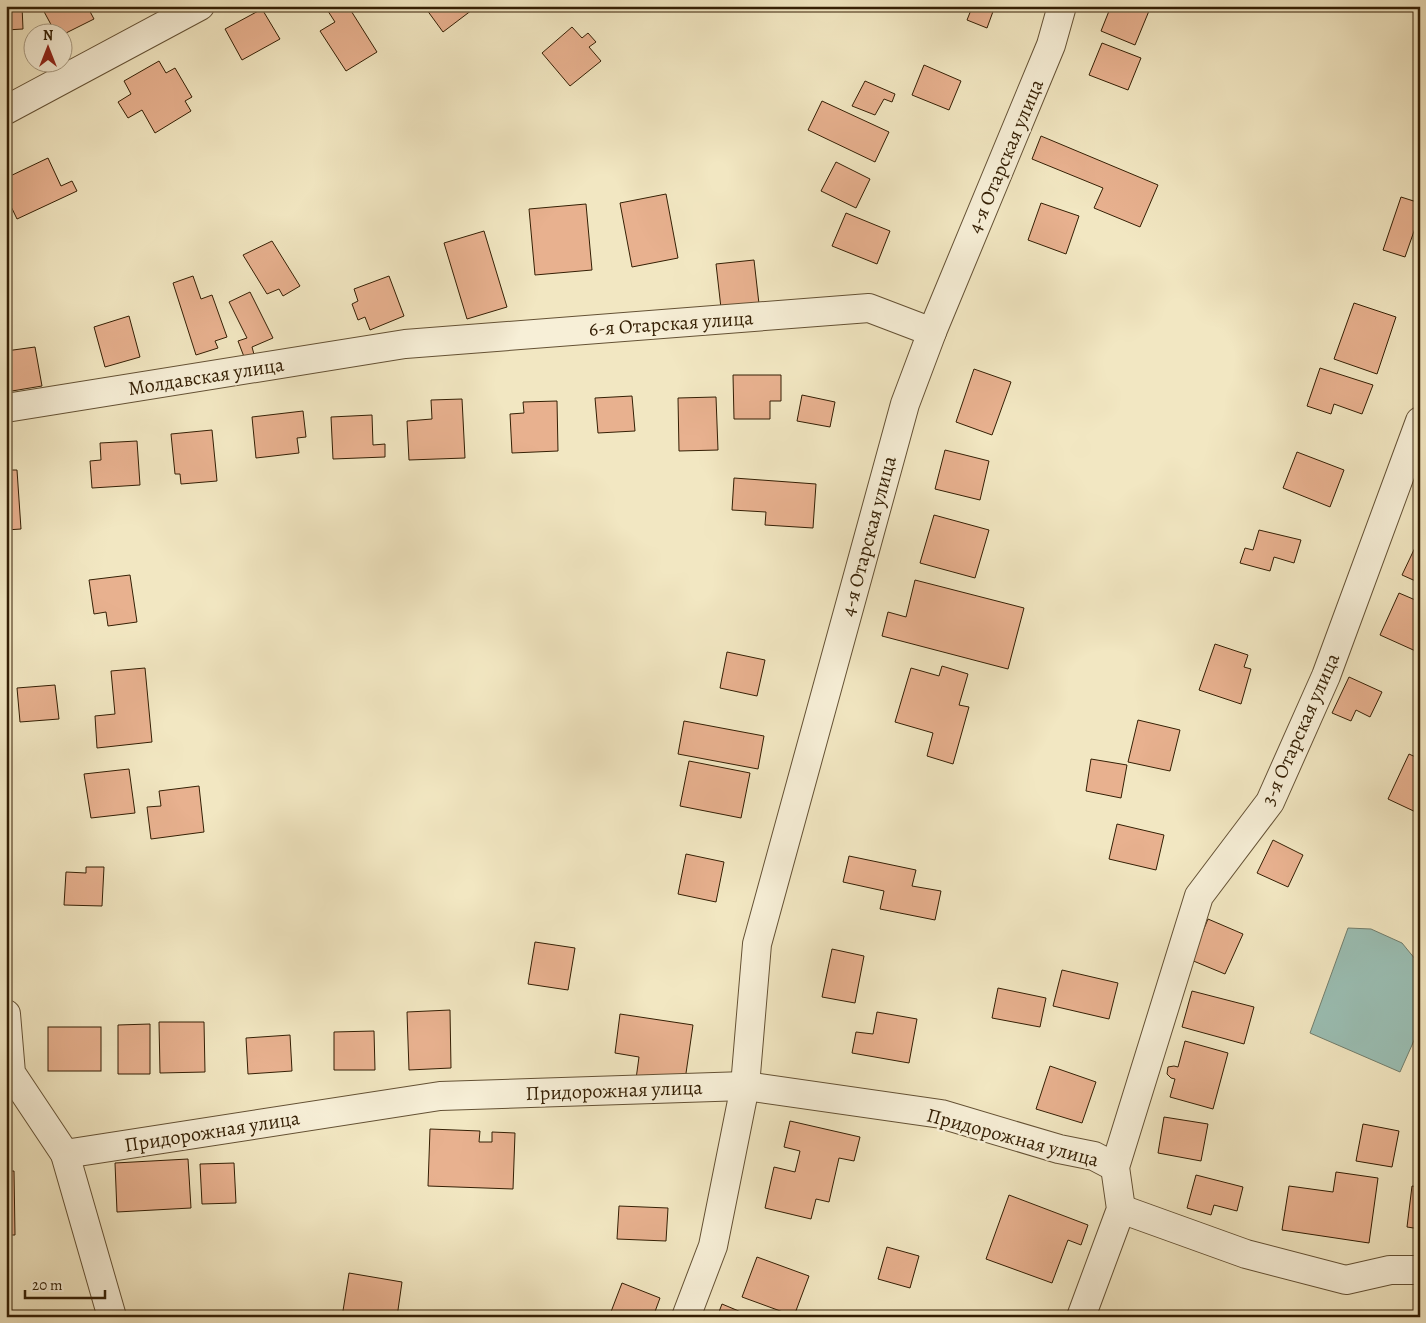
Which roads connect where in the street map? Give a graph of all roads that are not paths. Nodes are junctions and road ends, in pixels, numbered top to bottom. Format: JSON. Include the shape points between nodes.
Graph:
{"nodes":[{"id":1,"x":200,"y":6,"type":"edge"},
{"id":2,"x":1062,"y":6,"type":"edge"},
{"id":3,"x":6,"y":110,"type":"edge"},
{"id":4,"x":932,"y":332,"type":"junction"},
{"id":5,"x":405,"y":344,"type":"joint"},
{"id":6,"x":6,"y":408,"type":"edge"},
{"id":7,"x":1420,"y":421,"type":"edge"},
{"id":8,"x":6,"y":1014,"type":"edge"},
{"id":9,"x":745,"y":1086,"type":"junction"},
{"id":10,"x":65,"y":1154,"type":"junction"},
{"id":11,"x":1115,"y":1167,"type":"junction"},
{"id":12,"x":1121,"y":1209,"type":"junction"},
{"id":13,"x":1420,"y":1270,"type":"edge"},
{"id":14,"x":112,"y":1317,"type":"edge"},
{"id":15,"x":686,"y":1317,"type":"edge"},
{"id":16,"x":1081,"y":1317,"type":"edge"}],
"edges":[{"from":1,"to":3,"type":"street"},
{"from":2,"to":4,"type":"street","name":"4-я Отарская улица","via":[[1051,46]]},
{"from":4,"to":5,"type":"street","name":"6-я Отарская улица","via":[[869,308]]},
{"from":4,"to":9,"type":"street","name":"4-я Отарская улица","via":[[904,404],[757,944]]},
{"from":5,"to":6,"type":"street","name":"Молдавская улица"},
{"from":7,"to":11,"type":"street","name":"3-я Отарская улица","via":[[1326,676],[1270,802],[1199,896]]},
{"from":8,"to":10,"type":"street","via":[[11,1073]]},
{"from":9,"to":10,"type":"street","name":"Придорожная улица","via":[[440,1096]]},
{"from":9,"to":11,"type":"street","name":"Придорожная улица","via":[[942,1114],[1059,1149],[1094,1156]]},
{"from":9,"to":15,"type":"street","name":"4-я Отарская улица","via":[[713,1246]]},
{"from":10,"to":14,"type":"street"},
{"from":11,"to":12,"type":"street","name":"Придорожная улица"},
{"from":12,"to":13,"type":"street","via":[[1246,1254],[1346,1280],[1390,1270]]},
{"from":12,"to":16,"type":"street"}]}
